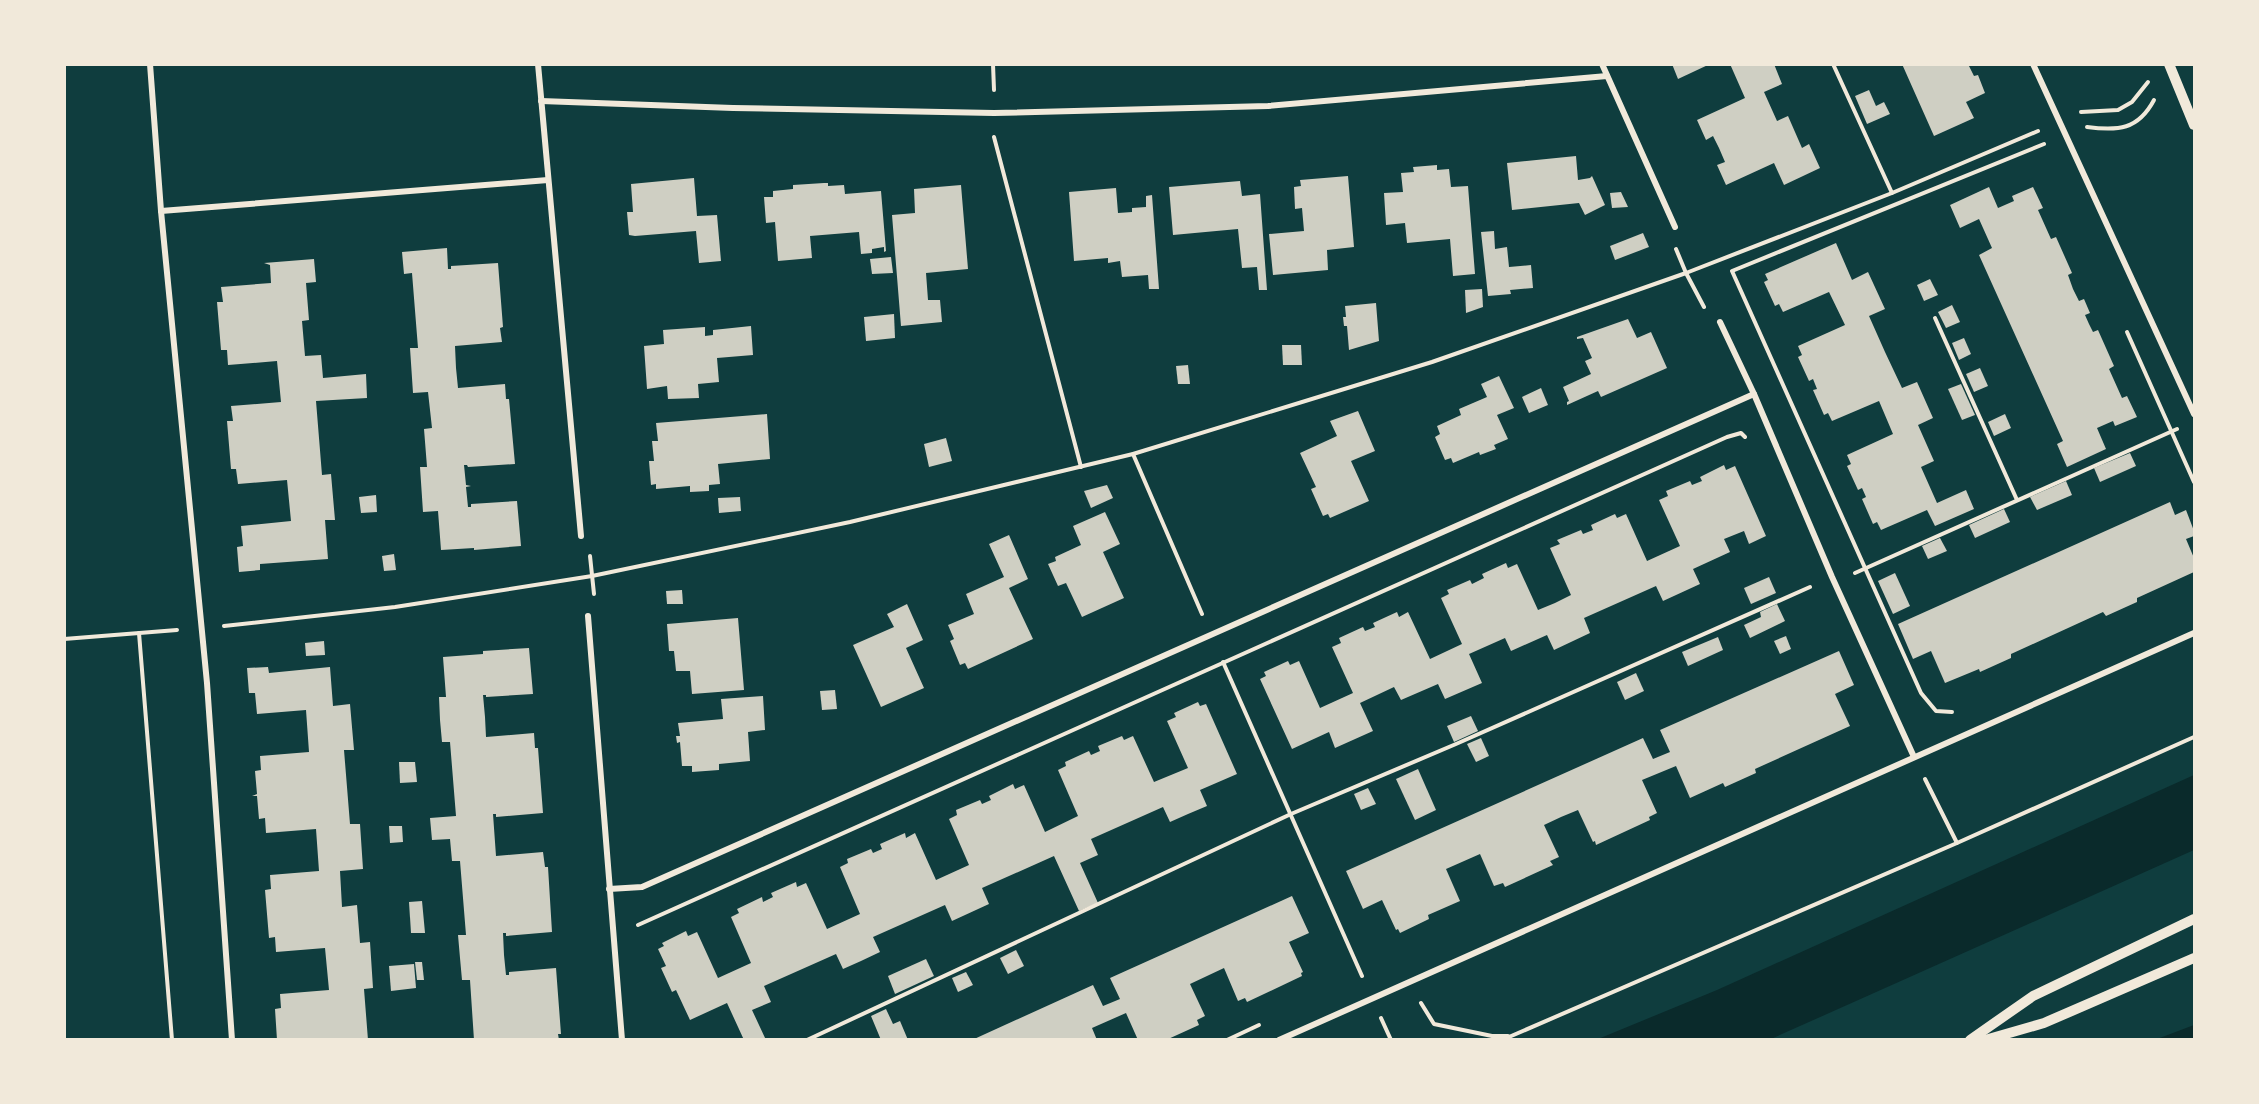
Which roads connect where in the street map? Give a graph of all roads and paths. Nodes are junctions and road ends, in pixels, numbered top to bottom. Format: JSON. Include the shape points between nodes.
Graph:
{"nodes":[{"id":1,"x":150,"y":64,"type":"edge"},
{"id":2,"x":538,"y":64,"type":"edge"},
{"id":3,"x":993,"y":64,"type":"edge"},
{"id":4,"x":1602,"y":64,"type":"edge"},
{"id":5,"x":1833,"y":64,"type":"edge"},
{"id":6,"x":2034,"y":64,"type":"edge"},
{"id":7,"x":2169,"y":66,"type":"edge"},
{"id":8,"x":1607,"y":76,"type":"junction"},
{"id":9,"x":2176,"y":83,"type":"junction"},
{"id":10,"x":541,"y":101,"type":"junction"},
{"id":11,"x":994,"y":113,"type":"junction"},
{"id":12,"x":2059,"y":122,"type":"junction"},
{"id":13,"x":2194,"y":125,"type":"edge"},
{"id":14,"x":2065,"y":134,"type":"junction"},
{"id":15,"x":548,"y":180,"type":"junction"},
{"id":16,"x":1892,"y":193,"type":"junction"},
{"id":17,"x":161,"y":211,"type":"junction"},
{"id":18,"x":1676,"y":227,"type":"joint"},
{"id":19,"x":1686,"y":273,"type":"junction"},
{"id":20,"x":1935,"y":318,"type":"dead end"},
{"id":21,"x":1720,"y":322,"type":"joint"},
{"id":22,"x":1754,"y":394,"type":"junction"},
{"id":23,"x":2194,"y":414,"type":"edge"},
{"id":24,"x":2179,"y":428,"type":"dead end"},
{"id":25,"x":2171,"y":431,"type":"junction"},
{"id":26,"x":1747,"y":438,"type":"dead end"},
{"id":27,"x":1133,"y":454,"type":"junction"},
{"id":28,"x":1081,"y":467,"type":"junction"},
{"id":29,"x":2194,"y":482,"type":"edge"},
{"id":30,"x":2017,"y":501,"type":"junction"},
{"id":31,"x":580,"y":536,"type":"joint"},
{"id":32,"x":1867,"y":568,"type":"junction"},
{"id":33,"x":592,"y":576,"type":"junction"},
{"id":34,"x":1834,"y":579,"type":"junction"},
{"id":35,"x":588,"y":616,"type":"joint"},
{"id":36,"x":202,"y":629,"type":"junction"},
{"id":37,"x":139,"y":633,"type":"junction"},
{"id":38,"x":2194,"y":633,"type":"edge"},
{"id":39,"x":1211,"y":635,"type":"junction"},
{"id":40,"x":64,"y":639,"type":"edge"},
{"id":41,"x":1223,"y":663,"type":"junction"},
{"id":42,"x":1960,"y":713,"type":"dead end"},
{"id":43,"x":2194,"y":737,"type":"edge"},
{"id":44,"x":1914,"y":757,"type":"junction"},
{"id":45,"x":1291,"y":814,"type":"junction"},
{"id":46,"x":1957,"y":843,"type":"junction"},
{"id":47,"x":609,"y":889,"type":"junction"},
{"id":48,"x":2194,"y":919,"type":"edge"},
{"id":49,"x":635,"y":930,"type":"dead end"},
{"id":50,"x":2194,"y":958,"type":"edge"},
{"id":51,"x":1408,"y":982,"type":"junction"},
{"id":52,"x":1371,"y":997,"type":"junction"},
{"id":53,"x":1512,"y":1036,"type":"junction"},
{"id":54,"x":172,"y":1040,"type":"edge"},
{"id":55,"x":232,"y":1040,"type":"edge"},
{"id":56,"x":622,"y":1040,"type":"edge"},
{"id":57,"x":807,"y":1040,"type":"edge"},
{"id":58,"x":1279,"y":1040,"type":"edge"},
{"id":59,"x":1391,"y":1040,"type":"edge"},
{"id":60,"x":1502,"y":1040,"type":"edge"},
{"id":61,"x":1970,"y":1040,"type":"edge"},
{"id":62,"x":1985,"y":1040,"type":"edge"}],
"edges":[{"from":1,"to":17,"type":"street"},
{"from":2,"to":10,"type":"street"},
{"from":3,"to":11,"type":"path"},
{"from":4,"to":8,"type":"street"},
{"from":5,"to":16,"type":"path"},
{"from":6,"to":12,"type":"street"},
{"from":7,"to":9,"type":"street"},
{"from":7,"to":12,"type":"path","via":[[2151,77],[2126,106],[2108,112],[2085,110]]},
{"from":8,"to":11,"type":"street","via":[[1268,106]]},
{"from":8,"to":18,"type":"street"},
{"from":9,"to":13,"type":"street"},
{"from":9,"to":14,"type":"path","via":[[2158,94],[2132,125],[2116,130],[2084,127]]},
{"from":10,"to":11,"type":"street"},
{"from":10,"to":15,"type":"street"},
{"from":11,"to":28,"type":"path","via":[[994,140]]},
{"from":12,"to":14,"type":"street"},
{"from":12,"to":16,"type":"path"},
{"from":14,"to":23,"type":"street"},
{"from":14,"to":32,"type":"path","via":[[1732,271]]},
{"from":15,"to":17,"type":"street"},
{"from":15,"to":31,"type":"street"},
{"from":16,"to":19,"type":"path"},
{"from":17,"to":36,"type":"street"},
{"from":18,"to":19,"type":"path","via":[[1674,243]]},
{"from":19,"to":21,"type":"path","via":[[1701,304]]},
{"from":19,"to":27,"type":"path","via":[[1432,362]]},
{"from":20,"to":30,"type":"path"},
{"from":21,"to":22,"type":"street"},
{"from":22,"to":34,"type":"street"},
{"from":22,"to":39,"type":"street"},
{"from":24,"to":25,"type":"path"},
{"from":25,"to":29,"type":"path"},
{"from":25,"to":30,"type":"path"},
{"from":26,"to":41,"type":"path","via":[[1741,433],[1727,437]]},
{"from":27,"to":28,"type":"path"},
{"from":27,"to":39,"type":"path"},
{"from":28,"to":33,"type":"path","via":[[850,522]]},
{"from":30,"to":32,"type":"path"},
{"from":31,"to":33,"type":"path","via":[[589,542]]},
{"from":32,"to":34,"type":"path"},
{"from":32,"to":42,"type":"path","via":[[1921,693],[1936,711]]},
{"from":33,"to":35,"type":"path","via":[[595,606]]},
{"from":33,"to":36,"type":"path","via":[[395,607]]},
{"from":34,"to":44,"type":"street"},
{"from":34,"to":45,"type":"path"},
{"from":35,"to":47,"type":"street"},
{"from":36,"to":37,"type":"path"},
{"from":36,"to":55,"type":"street"},
{"from":37,"to":40,"type":"path"},
{"from":37,"to":54,"type":"path"},
{"from":38,"to":44,"type":"street"},
{"from":39,"to":41,"type":"path"},
{"from":39,"to":47,"type":"street","via":[[642,887]]},
{"from":41,"to":45,"type":"path"},
{"from":41,"to":49,"type":"path","via":[[640,922]]},
{"from":43,"to":46,"type":"path"},
{"from":44,"to":46,"type":"path"},
{"from":44,"to":51,"type":"street"},
{"from":45,"to":52,"type":"path"},
{"from":45,"to":57,"type":"path"},
{"from":46,"to":53,"type":"path"},
{"from":47,"to":56,"type":"street"},
{"from":48,"to":61,"type":"street","via":[[2033,996]]},
{"from":50,"to":62,"type":"street","via":[[2044,1023]]},
{"from":51,"to":52,"type":"street"},
{"from":51,"to":53,"type":"path","via":[[1434,1024],[1492,1036]]},
{"from":52,"to":58,"type":"street"},
{"from":52,"to":59,"type":"path"},
{"from":53,"to":60,"type":"path"}]}
